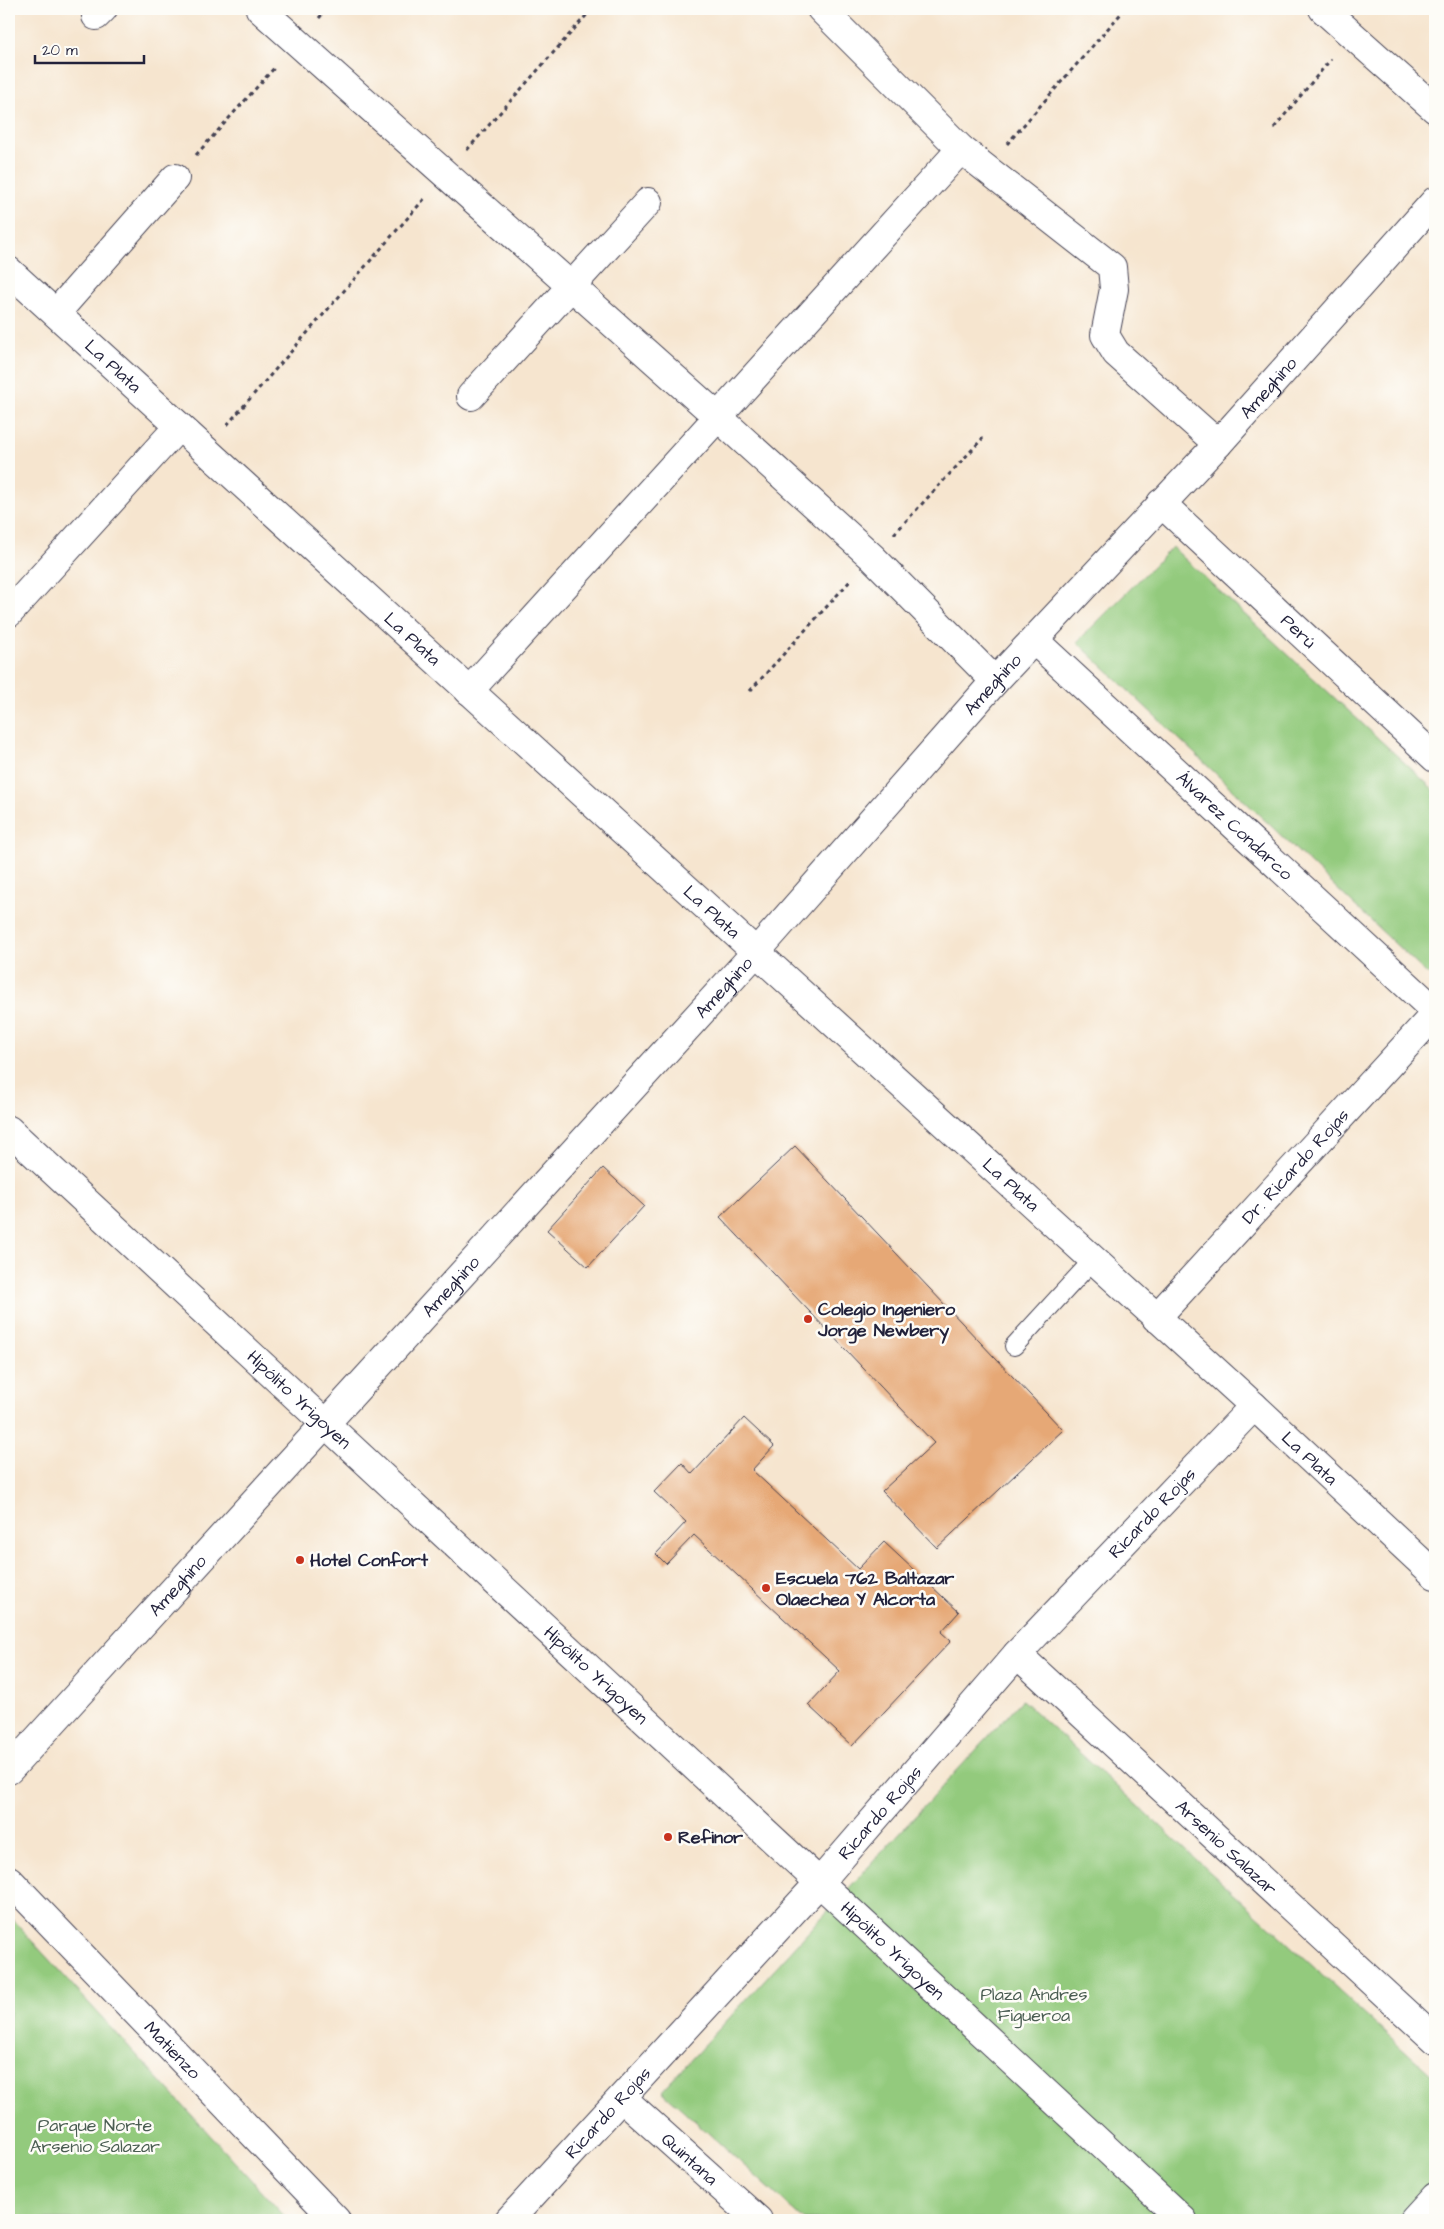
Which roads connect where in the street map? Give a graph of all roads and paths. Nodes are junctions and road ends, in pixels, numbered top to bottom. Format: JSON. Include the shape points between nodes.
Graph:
{"nodes":[{"id":1,"x":260,"y":9,"type":"edge"},
{"id":2,"x":327,"y":9,"type":"edge"},
{"id":3,"x":592,"y":9,"type":"edge"},
{"id":4,"x":821,"y":9,"type":"edge"},
{"id":5,"x":1125,"y":9,"type":"edge"},
{"id":6,"x":1323,"y":9,"type":"edge"},
{"id":7,"x":1351,"y":34,"type":"junction"},
{"id":8,"x":298,"y":42,"type":"junction"},
{"id":9,"x":1435,"y":109,"type":"edge"},
{"id":10,"x":1274,"y":128,"type":"dead end"},
{"id":11,"x":961,"y":150,"type":"junction"},
{"id":12,"x":985,"y":168,"type":"junction"},
{"id":13,"x":445,"y":175,"type":"junction"},
{"id":14,"x":175,"y":178,"type":"joint"},
{"id":15,"x":1435,"y":201,"type":"edge"},
{"id":16,"x":648,"y":202,"type":"dead end"},
{"id":17,"x":9,"y":271,"type":"edge"},
{"id":18,"x":570,"y":287,"type":"junction"},
{"id":19,"x":56,"y":313,"type":"junction"},
{"id":20,"x":471,"y":396,"type":"dead end"},
{"id":21,"x":718,"y":417,"type":"junction"},
{"id":22,"x":179,"y":426,"type":"junction"},
{"id":23,"x":1218,"y":444,"type":"junction"},
{"id":24,"x":205,"y":450,"type":"junction"},
{"id":25,"x":1161,"y":504,"type":"junction"},
{"id":26,"x":9,"y":613,"type":"edge"},
{"id":27,"x":1034,"y":641,"type":"junction"},
{"id":28,"x":995,"y":681,"type":"junction"},
{"id":29,"x":469,"y":690,"type":"junction"},
{"id":30,"x":1435,"y":758,"type":"edge"},
{"id":31,"x":757,"y":952,"type":"junction"},
{"id":32,"x":1435,"y":1012,"type":"edge"},
{"id":33,"x":9,"y":1130,"type":"edge"},
{"id":34,"x":1093,"y":1260,"type":"junction"},
{"id":35,"x":1156,"y":1318,"type":"junction"},
{"id":36,"x":1014,"y":1346,"type":"dead end"},
{"id":37,"x":1254,"y":1406,"type":"junction"},
{"id":38,"x":325,"y":1422,"type":"junction"},
{"id":39,"x":1435,"y":1575,"type":"edge"},
{"id":40,"x":1017,"y":1654,"type":"junction"},
{"id":41,"x":9,"y":1770,"type":"edge"},
{"id":42,"x":9,"y":1880,"type":"edge"},
{"id":43,"x":819,"y":1883,"type":"junction"},
{"id":44,"x":1435,"y":2040,"type":"edge"},
{"id":45,"x":622,"y":2098,"type":"junction"},
{"id":46,"x":1435,"y":2197,"type":"edge"},
{"id":47,"x":336,"y":2220,"type":"edge"},
{"id":48,"x":509,"y":2220,"type":"edge"},
{"id":49,"x":758,"y":2220,"type":"edge"},
{"id":50,"x":1183,"y":2220,"type":"edge"},
{"id":51,"x":1414,"y":2220,"type":"edge"}],
"edges":[{"from":1,"to":8,"type":"street"},
{"from":2,"to":8,"type":"path"},
{"from":3,"to":13,"type":"path"},
{"from":4,"to":11,"type":"street"},
{"from":5,"to":12,"type":"path"},
{"from":6,"to":7,"type":"street"},
{"from":7,"to":9,"type":"street"},
{"from":7,"to":10,"type":"path"},
{"from":8,"to":13,"type":"street"},
{"from":8,"to":14,"type":"path"},
{"from":11,"to":12,"type":"street"},
{"from":11,"to":21,"type":"street"},
{"from":12,"to":23,"type":"street","via":[[1112,267],[1114,289],[1105,335],[1116,353]]},
{"from":13,"to":18,"type":"street"},
{"from":13,"to":24,"type":"path"},
{"from":14,"to":19,"type":"street"},
{"from":15,"to":23,"type":"street","name":"Ameghino"},
{"from":16,"to":18,"type":"street"},
{"from":17,"to":19,"type":"street","name":"La Plata"},
{"from":18,"to":20,"type":"street"},
{"from":18,"to":21,"type":"street"},
{"from":19,"to":22,"type":"street","name":"La Plata"},
{"from":21,"to":28,"type":"street","via":[[872,557]]},
{"from":21,"to":29,"type":"street"},
{"from":22,"to":24,"type":"street","name":"La Plata"},
{"from":22,"to":26,"type":"street"},
{"from":23,"to":25,"type":"street","name":"Ameghino"},
{"from":24,"to":29,"type":"street","name":"La Plata"},
{"from":25,"to":27,"type":"street","name":"Ameghino"},
{"from":25,"to":30,"type":"street","name":"Perú"},
{"from":27,"to":28,"type":"street","name":"Ameghino"},
{"from":27,"to":32,"type":"street","name":"Álvarez Condarco"},
{"from":28,"to":31,"type":"street","name":"Ameghino"},
{"from":29,"to":31,"type":"street","name":"La Plata"},
{"from":31,"to":34,"type":"street","name":"La Plata"},
{"from":31,"to":38,"type":"street","name":"Ameghino"},
{"from":32,"to":35,"type":"street","name":"Dr. Ricardo Rojas"},
{"from":33,"to":38,"type":"street","name":"Hipólito Yrigoyen"},
{"from":34,"to":35,"type":"street","name":"La Plata"},
{"from":34,"to":36,"type":"lane"},
{"from":35,"to":37,"type":"street","name":"La Plata"},
{"from":37,"to":39,"type":"street","name":"La Plata"},
{"from":37,"to":40,"type":"street","name":"Ricardo Rojas"},
{"from":38,"to":41,"type":"street","name":"Ameghino"},
{"from":38,"to":43,"type":"street","name":"Hipólito Yrigoyen"},
{"from":40,"to":43,"type":"street","name":"Ricardo Rojas"},
{"from":40,"to":44,"type":"street","name":"Arsenio Salazar"},
{"from":42,"to":47,"type":"street","name":"Matienzo"},
{"from":43,"to":45,"type":"street","name":"Ricardo Rojas"},
{"from":43,"to":50,"type":"street","name":"Hipólito Yrigoyen"},
{"from":45,"to":48,"type":"street","name":"Ricardo Rojas"},
{"from":45,"to":49,"type":"street","name":"Quintana"},
{"from":46,"to":51,"type":"street"}]}
